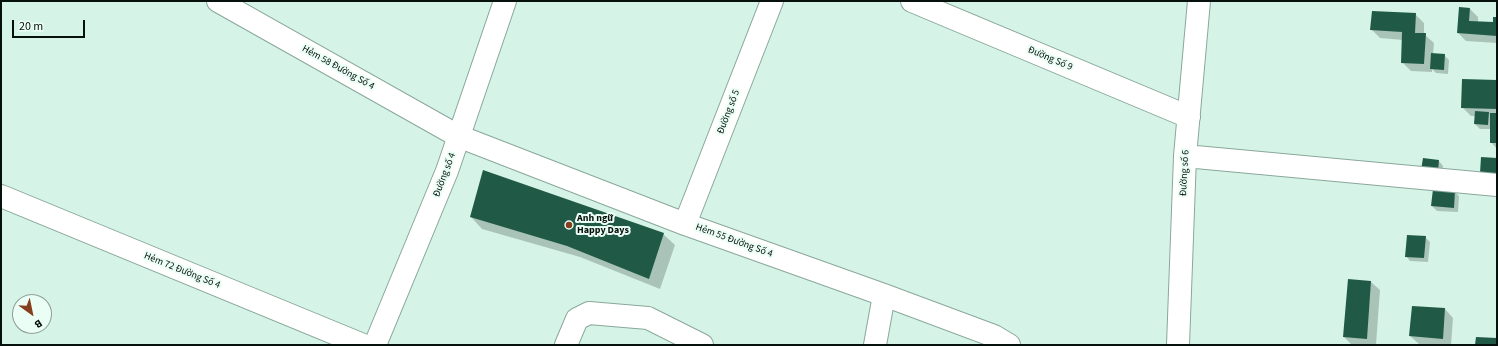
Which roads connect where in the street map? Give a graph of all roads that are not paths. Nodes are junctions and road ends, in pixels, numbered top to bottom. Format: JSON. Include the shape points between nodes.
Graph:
{"nodes":[{"id":1,"x":218,"y":1,"type":"edge"},
{"id":2,"x":505,"y":1,"type":"edge"},
{"id":3,"x":772,"y":1,"type":"edge"},
{"id":4,"x":912,"y":1,"type":"edge"},
{"id":5,"x":1198,"y":1,"type":"edge"},
{"id":6,"x":1189,"y":117,"type":"junction"},
{"id":7,"x":458,"y":136,"type":"junction"},
{"id":8,"x":1185,"y":156,"type":"junction"},
{"id":9,"x":1497,"y":185,"type":"edge"},
{"id":10,"x":1,"y":196,"type":"edge"},
{"id":11,"x":685,"y":224,"type":"junction"},
{"id":12,"x":884,"y":295,"type":"junction"},
{"id":13,"x":363,"y":345,"type":"edge"},
{"id":14,"x":375,"y":345,"type":"edge"},
{"id":15,"x":566,"y":345,"type":"edge"},
{"id":16,"x":702,"y":345,"type":"edge"},
{"id":17,"x":875,"y":345,"type":"edge"},
{"id":18,"x":1009,"y":345,"type":"edge"},
{"id":19,"x":1178,"y":345,"type":"edge"}],
"edges":[{"from":1,"to":7,"type":"street","name":"Hẻm 58 Đường Số 4"},
{"from":2,"to":7,"type":"street","name":"Đường số 4"},
{"from":3,"to":11,"type":"street","name":"Đường số 5"},
{"from":4,"to":6,"type":"street","name":"Đường Số 9"},
{"from":5,"to":6,"type":"street","name":"Đường số 6"},
{"from":6,"to":8,"type":"street","name":"Đường số 6"},
{"from":7,"to":11,"type":"street","name":"Hẻm 55 Đường Số 4"},
{"from":7,"to":14,"type":"street","name":"Đường số 4","via":[[447,171]]},
{"from":8,"to":9,"type":"street"},
{"from":8,"to":19,"type":"street","name":"Đường số 6"},
{"from":10,"to":13,"type":"street","name":"Hẻm 72 Đường Số 4"},
{"from":11,"to":12,"type":"street","name":"Hẻm 55 Đường Số 4"},
{"from":12,"to":17,"type":"street"},
{"from":12,"to":18,"type":"street","name":"Hẻm 55 Đường Số 4","via":[[994,336]]},
{"from":15,"to":16,"type":"street","via":[[578,319],[590,313],[648,318]]}]}
